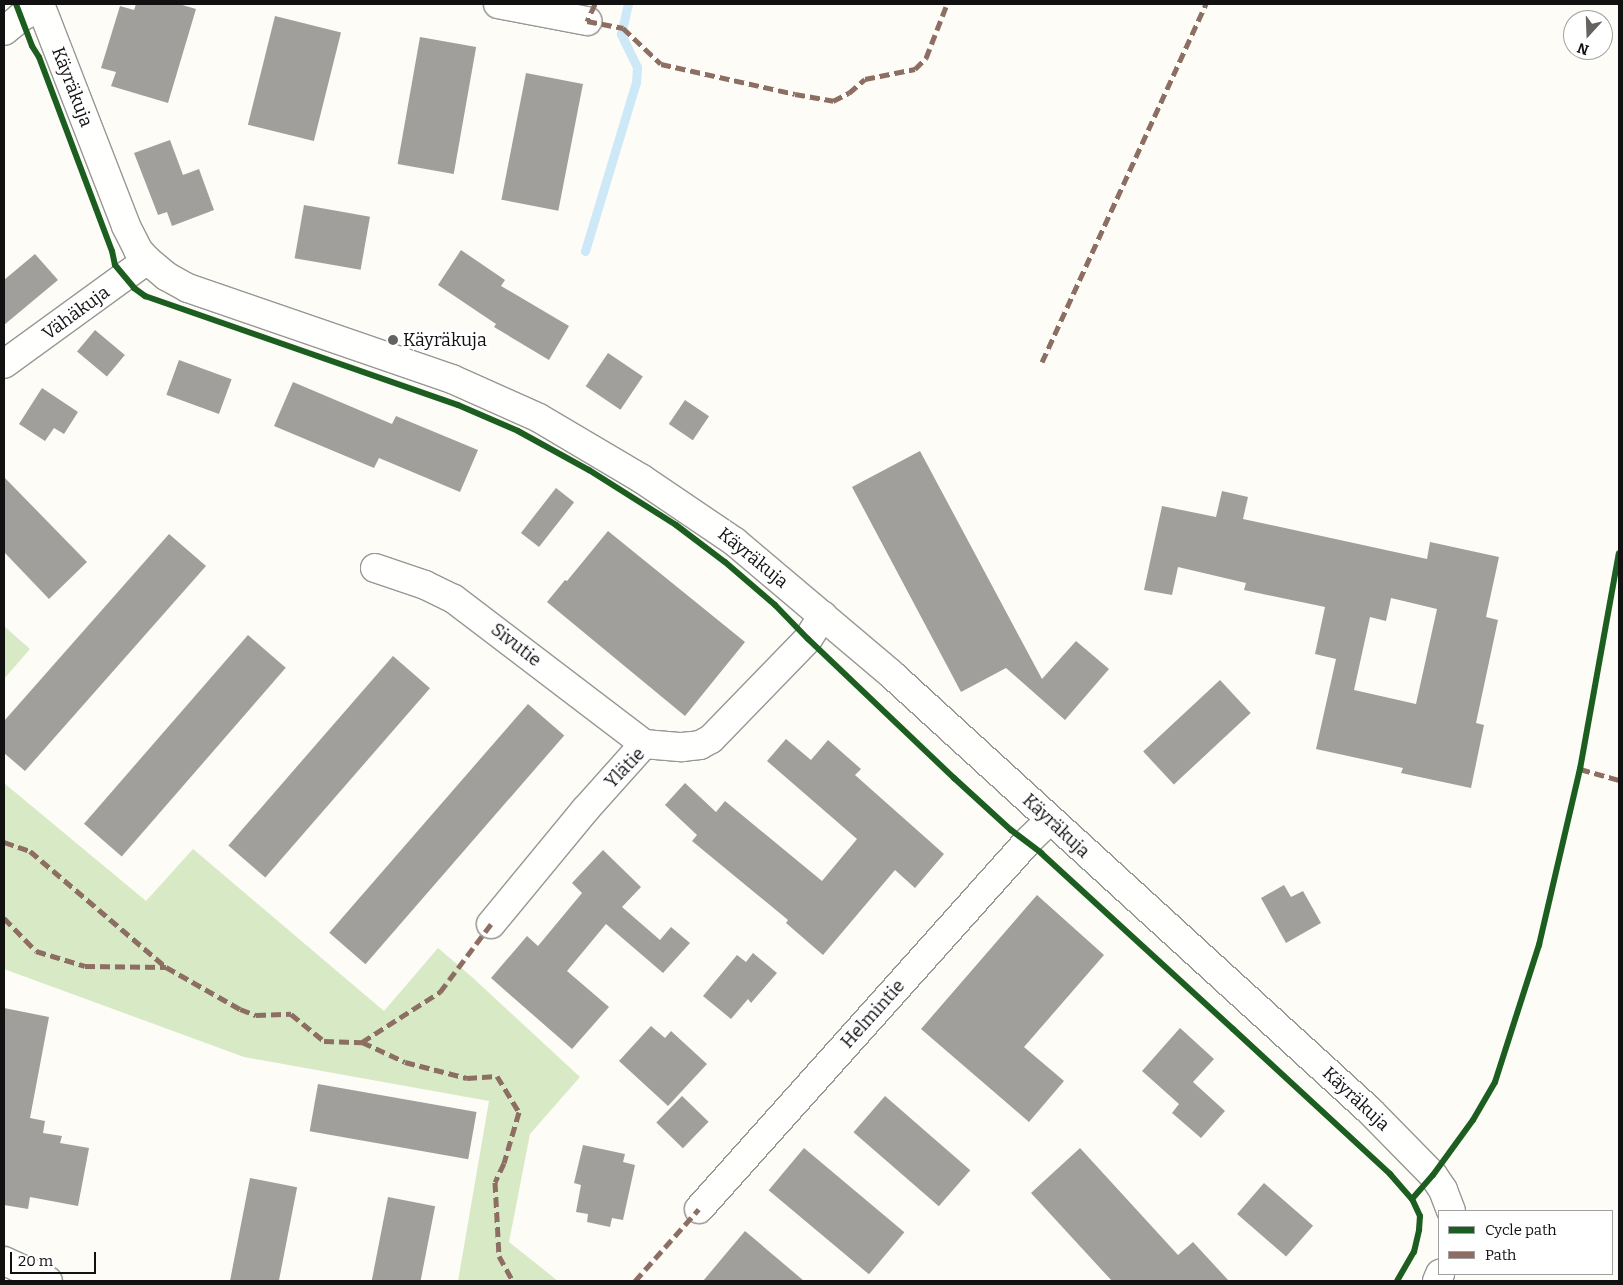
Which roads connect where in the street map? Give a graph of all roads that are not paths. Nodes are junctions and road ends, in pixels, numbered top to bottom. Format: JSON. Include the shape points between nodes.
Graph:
{"nodes":[{"id":1,"x":498,"y":4,"type":"edge"},
{"id":2,"x":40,"y":5,"type":"edge"},
{"id":3,"x":587,"y":21,"type":"dead end"},
{"id":4,"x":4,"y":31,"type":"edge"},
{"id":5,"x":147,"y":260,"type":"junction"},
{"id":6,"x":4,"y":364,"type":"edge"},
{"id":7,"x":374,"y":568,"type":"dead end"},
{"id":8,"x":823,"y":615,"type":"junction"},
{"id":9,"x":644,"y":744,"type":"junction"},
{"id":10,"x":1050,"y":820,"type":"junction"},
{"id":11,"x":491,"y":924,"type":"dead end"},
{"id":12,"x":699,"y":1209,"type":"dead end"},
{"id":13,"x":1451,"y":1210,"type":"edge"},
{"id":14,"x":4,"y":1261,"type":"edge"},
{"id":15,"x":48,"y":1281,"type":"edge"}],
"edges":[{"from":1,"to":3,"type":"street"},
{"from":2,"to":4,"type":"street"},
{"from":2,"to":5,"type":"street","name":"Käyräkuja","via":[[126,226]]},
{"from":5,"to":6,"type":"street","name":"Vähäkuja"},
{"from":5,"to":8,"type":"street","name":"Käyräkuja","via":[[188,288],[452,380],[539,418],[689,509],[735,542]]},
{"from":7,"to":9,"type":"street","name":"Sivutie","via":[[425,585],[454,599]]},
{"from":8,"to":9,"type":"street","name":"Ylätie","via":[[808,639],[711,739],[700,745],[682,747]]},
{"from":8,"to":10,"type":"street","name":"Käyräkuja"},
{"from":9,"to":11,"type":"street","name":"Ylätie"},
{"from":10,"to":12,"type":"street","name":"Helmintie"},
{"from":10,"to":13,"type":"street","name":"Käyräkuja","via":[[1370,1111],[1433,1175]]},
{"from":14,"to":15,"type":"street"}]}
